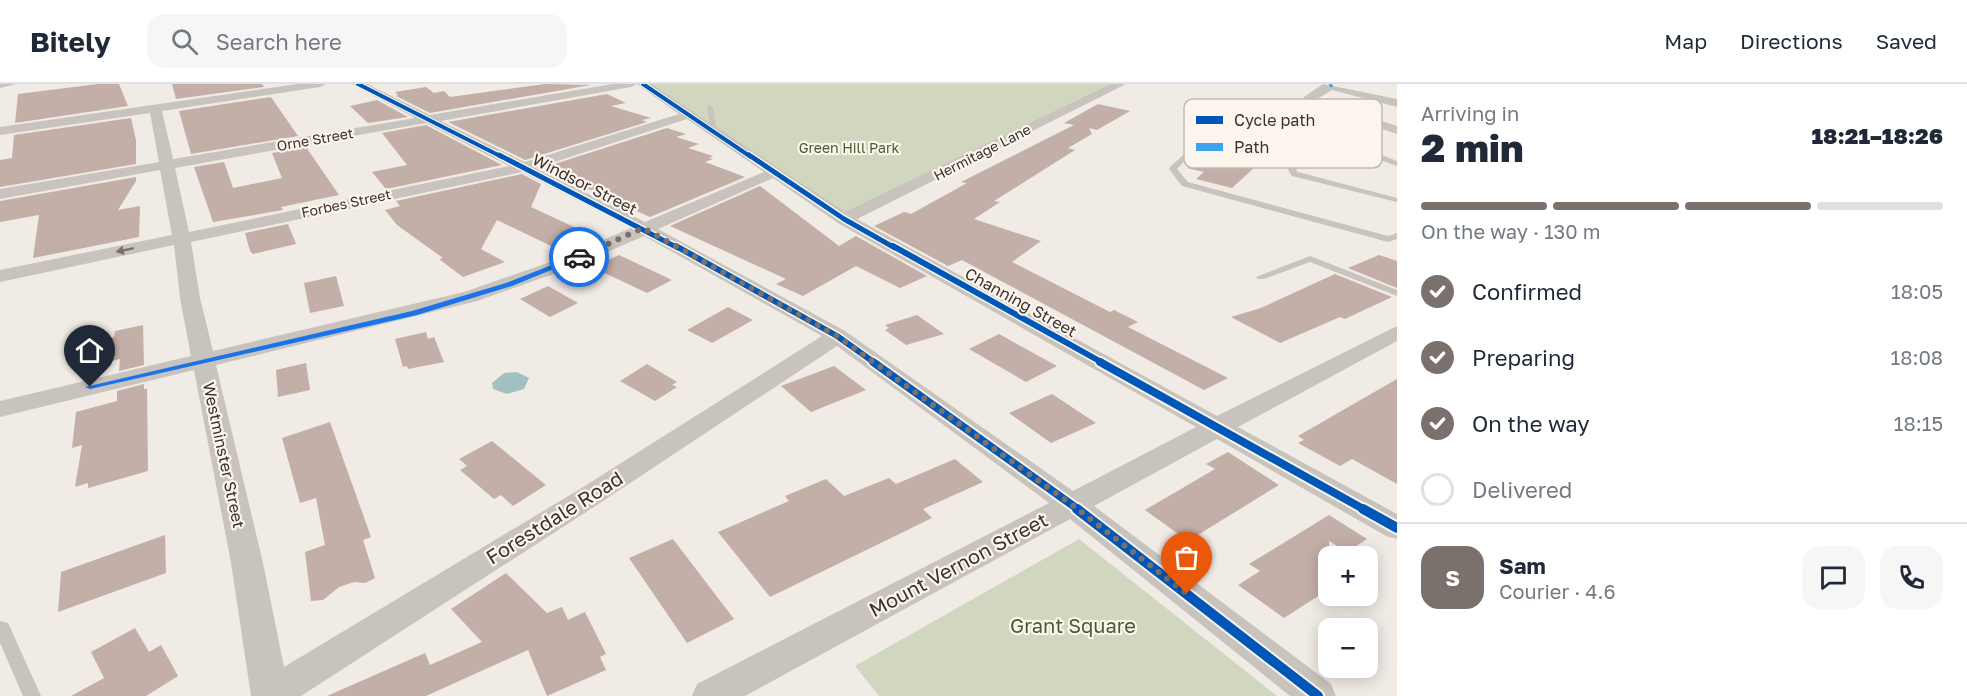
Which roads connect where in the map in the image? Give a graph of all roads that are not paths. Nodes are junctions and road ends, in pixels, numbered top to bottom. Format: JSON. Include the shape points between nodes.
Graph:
{"nodes":[{"id":1,"x":10,"y":84,"type":"edge"},
{"id":2,"x":320,"y":84,"type":"edge"},
{"id":3,"x":358,"y":84,"type":"edge"},
{"id":4,"x":631,"y":84,"type":"edge"},
{"id":5,"x":643,"y":84,"type":"edge"},
{"id":6,"x":1120,"y":84,"type":"edge"},
{"id":7,"x":0,"y":85,"type":"edge"},
{"id":8,"x":1309,"y":99,"type":"edge"},
{"id":9,"x":1381,"y":99,"type":"edge"},
{"id":10,"x":1382,"y":99,"type":"edge"},
{"id":11,"x":1397,"y":103,"type":"edge"},
{"id":12,"x":710,"y":107,"type":"dead end"},
{"id":13,"x":155,"y":108,"type":"junction"},
{"id":14,"x":688,"y":115,"type":"junction"},
{"id":15,"x":428,"y":119,"type":"junction"},
{"id":16,"x":1382,"y":125,"type":"edge"},
{"id":17,"x":1397,"y":130,"type":"edge"},
{"id":18,"x":0,"y":131,"type":"edge"},
{"id":19,"x":714,"y":133,"type":"junction"},
{"id":20,"x":1184,"y":159,"type":"edge"},
{"id":21,"x":1382,"y":159,"type":"edge"},
{"id":22,"x":1397,"y":164,"type":"edge"},
{"id":23,"x":168,"y":165,"type":"junction"},
{"id":24,"x":522,"y":168,"type":"junction"},
{"id":25,"x":1294,"y":168,"type":"edge"},
{"id":26,"x":773,"y":173,"type":"junction"},
{"id":27,"x":0,"y":194,"type":"edge"},
{"id":28,"x":1397,"y":200,"type":"edge"},
{"id":29,"x":844,"y":219,"type":"junction"},
{"id":30,"x":643,"y":228,"type":"junction"},
{"id":31,"x":1397,"y":236,"type":"edge"},
{"id":32,"x":182,"y":238,"type":"junction"},
{"id":33,"x":0,"y":276,"type":"edge"},
{"id":34,"x":1261,"y":276,"type":"dead end"},
{"id":35,"x":1397,"y":294,"type":"edge"},
{"id":36,"x":1397,"y":332,"type":"edge"},
{"id":37,"x":837,"y":336,"type":"junction"},
{"id":38,"x":204,"y":359,"type":"junction"},
{"id":39,"x":0,"y":409,"type":"edge"},
{"id":40,"x":1219,"y":427,"type":"junction"},
{"id":41,"x":1071,"y":504,"type":"junction"},
{"id":42,"x":1397,"y":528,"type":"edge"},
{"id":43,"x":2,"y":628,"type":"dead end"},
{"id":44,"x":32,"y":696,"type":"edge"},
{"id":45,"x":270,"y":696,"type":"edge"},
{"id":46,"x":710,"y":696,"type":"edge"},
{"id":47,"x":1318,"y":696,"type":"edge"}],
"edges":[{"from":1,"to":7,"type":"street"},
{"from":2,"to":13,"type":"street"},
{"from":3,"to":15,"type":"street","name":"Windsor Street"},
{"from":4,"to":15,"type":"street","name":"Orne Street"},
{"from":5,"to":14,"type":"street","name":"Channing Street"},
{"from":6,"to":29,"type":"street","name":"Hermitage Lane"},
{"from":8,"to":9,"type":"street","via":[[1325,87],[1332,87]]},
{"from":10,"to":11,"type":"street"},
{"from":12,"to":19,"type":"lane"},
{"from":13,"to":18,"type":"street"},
{"from":13,"to":23,"type":"street","name":"Westminster Street"},
{"from":14,"to":19,"type":"street","name":"Channing Street"},
{"from":14,"to":24,"type":"street","name":"Forbes Street"},
{"from":15,"to":23,"type":"street","name":"Orne Street"},
{"from":15,"to":24,"type":"street","name":"Windsor Street"},
{"from":16,"to":17,"type":"street"},
{"from":19,"to":26,"type":"street","name":"Channing Street"},
{"from":20,"to":31,"type":"lane","via":[[1173,169],[1185,184],[1388,239]]},
{"from":21,"to":22,"type":"lane"},
{"from":23,"to":27,"type":"street","name":"Orne Street"},
{"from":23,"to":32,"type":"street","name":"Westminster Street"},
{"from":24,"to":30,"type":"street","name":"Windsor Street"},
{"from":24,"to":32,"type":"street","name":"Forbes Street"},
{"from":25,"to":28,"type":"lane","via":[[1294,174]]},
{"from":26,"to":29,"type":"street","name":"Channing Street"},
{"from":26,"to":30,"type":"street"},
{"from":29,"to":40,"type":"street","name":"Channing Street"},
{"from":30,"to":37,"type":"street","name":"Windsor Street"},
{"from":30,"to":38,"type":"street","via":[[566,263],[471,297]]},
{"from":32,"to":33,"type":"street","name":"Forbes Street","one_way":true},
{"from":32,"to":38,"type":"street","name":"Westminster Street"},
{"from":34,"to":35,"type":"lane","via":[[1310,259]]},
{"from":36,"to":40,"type":"street","name":"Mount Vernon Street"},
{"from":37,"to":41,"type":"street","name":"Windsor Street"},
{"from":37,"to":45,"type":"street","name":"Forestdale Road"},
{"from":38,"to":39,"type":"street"},
{"from":38,"to":45,"type":"street","name":"Westminster Street","via":[[248,563]]},
{"from":40,"to":41,"type":"street","name":"Mount Vernon Street"},
{"from":40,"to":42,"type":"street","name":"Channing Street"},
{"from":41,"to":46,"type":"street","name":"Mount Vernon Street"},
{"from":41,"to":47,"type":"street","name":"Windsor Street"},
{"from":43,"to":44,"type":"lane"}]}
